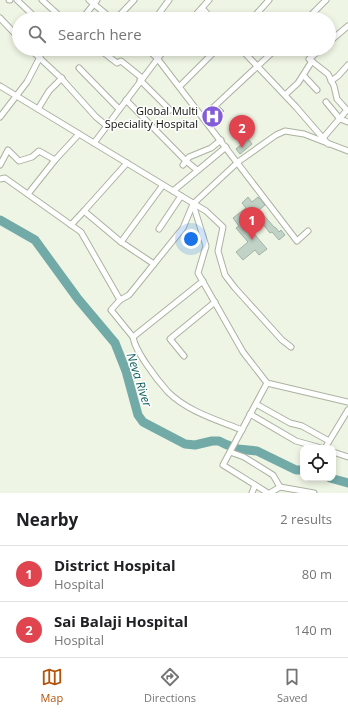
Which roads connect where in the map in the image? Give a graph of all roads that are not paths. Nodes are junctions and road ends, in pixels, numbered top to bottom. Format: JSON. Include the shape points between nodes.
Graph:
{"nodes":[{"id":1,"x":17,"y":0,"type":"edge"},
{"id":2,"x":42,"y":0,"type":"edge"},
{"id":3,"x":89,"y":0,"type":"edge"},
{"id":4,"x":134,"y":0,"type":"edge"},
{"id":5,"x":169,"y":0,"type":"edge"},
{"id":6,"x":209,"y":0,"type":"edge"},
{"id":7,"x":269,"y":0,"type":"edge"},
{"id":8,"x":326,"y":0,"type":"edge"},
{"id":9,"x":96,"y":2,"type":"edge"},
{"id":10,"x":202,"y":8,"type":"junction"},
{"id":11,"x":30,"y":12,"type":"edge"},
{"id":12,"x":55,"y":12,"type":"edge"},
{"id":13,"x":88,"y":12,"type":"edge"},
{"id":14,"x":105,"y":12,"type":"edge"},
{"id":15,"x":123,"y":12,"type":"edge"},
{"id":16,"x":160,"y":12,"type":"edge"},
{"id":17,"x":198,"y":12,"type":"edge"},
{"id":18,"x":206,"y":12,"type":"edge"},
{"id":19,"x":258,"y":12,"type":"edge"},
{"id":20,"x":313,"y":12,"type":"edge"},
{"id":21,"x":0,"y":18,"type":"edge"},
{"id":22,"x":348,"y":26,"type":"edge"},
{"id":23,"x":12,"y":31,"type":"edge"},
{"id":24,"x":336,"y":36,"type":"edge"},
{"id":25,"x":108,"y":56,"type":"edge"},
{"id":26,"x":156,"y":56,"type":"edge"},
{"id":27,"x":210,"y":56,"type":"edge"},
{"id":28,"x":248,"y":56,"type":"edge"},
{"id":29,"x":268,"y":56,"type":"edge"},
{"id":30,"x":313,"y":56,"type":"edge"},
{"id":31,"x":40,"y":57,"type":"joint"},
{"id":32,"x":158,"y":58,"type":"junction"},
{"id":33,"x":312,"y":62,"type":"junction"},
{"id":34,"x":348,"y":65,"type":"edge"},
{"id":35,"x":257,"y":66,"type":"junction"},
{"id":36,"x":79,"y":68,"type":"dead end"},
{"id":37,"x":304,"y":76,"type":"junction"},
{"id":38,"x":62,"y":78,"type":"junction"},
{"id":39,"x":141,"y":79,"type":"junction"},
{"id":40,"x":331,"y":80,"type":"junction"},
{"id":41,"x":0,"y":86,"type":"edge"},
{"id":42,"x":180,"y":86,"type":"junction"},
{"id":43,"x":317,"y":90,"type":"dead end"},
{"id":44,"x":285,"y":95,"type":"junction"},
{"id":45,"x":15,"y":96,"type":"junction"},
{"id":46,"x":126,"y":100,"type":"junction"},
{"id":47,"x":326,"y":102,"type":"dead end"},
{"id":48,"x":38,"y":109,"type":"junction"},
{"id":49,"x":119,"y":109,"type":"junction"},
{"id":50,"x":348,"y":109,"type":"edge"},
{"id":51,"x":170,"y":110,"type":"dead end"},
{"id":52,"x":0,"y":117,"type":"edge"},
{"id":53,"x":203,"y":117,"type":"junction"},
{"id":54,"x":340,"y":118,"type":"junction"},
{"id":55,"x":348,"y":122,"type":"edge"},
{"id":56,"x":107,"y":126,"type":"junction"},
{"id":57,"x":79,"y":134,"type":"junction"},
{"id":58,"x":323,"y":138,"type":"junction"},
{"id":59,"x":221,"y":140,"type":"junction"},
{"id":60,"x":94,"y":143,"type":"junction"},
{"id":61,"x":329,"y":144,"type":"junction"},
{"id":62,"x":226,"y":147,"type":"junction"},
{"id":63,"x":348,"y":151,"type":"edge"},
{"id":64,"x":55,"y":160,"type":"junction"},
{"id":65,"x":238,"y":162,"type":"junction"},
{"id":66,"x":127,"y":163,"type":"junction"},
{"id":67,"x":185,"y":163,"type":"junction"},
{"id":68,"x":0,"y":165,"type":"edge"},
{"id":69,"x":198,"y":170,"type":"junction"},
{"id":70,"x":0,"y":179,"type":"edge"},
{"id":71,"x":163,"y":185,"type":"junction"},
{"id":72,"x":173,"y":192,"type":"junction"},
{"id":73,"x":28,"y":194,"type":"junction"},
{"id":74,"x":181,"y":196,"type":"junction"},
{"id":75,"x":194,"y":204,"type":"junction"},
{"id":76,"x":84,"y":211,"type":"junction"},
{"id":77,"x":71,"y":225,"type":"junction"},
{"id":78,"x":159,"y":229,"type":"dead end"},
{"id":79,"x":308,"y":231,"type":"dead end"},
{"id":80,"x":121,"y":242,"type":"junction"},
{"id":81,"x":154,"y":264,"type":"junction"},
{"id":82,"x":203,"y":281,"type":"junction"},
{"id":83,"x":120,"y":300,"type":"junction"},
{"id":84,"x":215,"y":302,"type":"junction"},
{"id":85,"x":133,"y":337,"type":"junction"},
{"id":86,"x":291,"y":347,"type":"dead end"},
{"id":87,"x":184,"y":356,"type":"dead end"},
{"id":88,"x":267,"y":383,"type":"junction"},
{"id":89,"x":348,"y":402,"type":"edge"},
{"id":90,"x":256,"y":404,"type":"junction"},
{"id":91,"x":348,"y":410,"type":"edge"},
{"id":92,"x":250,"y":414,"type":"junction"},
{"id":93,"x":242,"y":430,"type":"junction"},
{"id":94,"x":329,"y":441,"type":"junction"},
{"id":95,"x":310,"y":445,"type":"edge"},
{"id":96,"x":327,"y":445,"type":"edge"},
{"id":97,"x":230,"y":452,"type":"junction"},
{"id":98,"x":336,"y":453,"type":"edge"},
{"id":99,"x":348,"y":457,"type":"edge"},
{"id":100,"x":255,"y":485,"type":"junction"},
{"id":101,"x":280,"y":487,"type":"junction"},
{"id":102,"x":252,"y":493,"type":"edge"},
{"id":103,"x":269,"y":493,"type":"edge"},
{"id":104,"x":314,"y":493,"type":"edge"}],
"edges":[{"from":1,"to":11,"type":"street"},
{"from":2,"to":12,"type":"street"},
{"from":3,"to":9,"type":"street"},
{"from":4,"to":15,"type":"street"},
{"from":5,"to":16,"type":"street"},
{"from":6,"to":10,"type":"street"},
{"from":7,"to":19,"type":"street"},
{"from":8,"to":20,"type":"street"},
{"from":9,"to":13,"type":"street"},
{"from":9,"to":14,"type":"street"},
{"from":10,"to":17,"type":"street"},
{"from":10,"to":18,"type":"street"},
{"from":21,"to":23,"type":"street"},
{"from":22,"to":24,"type":"street"},
{"from":25,"to":39,"type":"street","via":[[117,63],[121,61]]},
{"from":26,"to":32,"type":"street"},
{"from":27,"to":42,"type":"street"},
{"from":28,"to":35,"type":"street"},
{"from":29,"to":35,"type":"street"},
{"from":30,"to":33,"type":"street","via":[[309,59]]},
{"from":31,"to":38,"type":"street"},
{"from":31,"to":45,"type":"street"},
{"from":32,"to":39,"type":"street"},
{"from":32,"to":42,"type":"street"},
{"from":33,"to":37,"type":"street"},
{"from":33,"to":40,"type":"street","via":[[328,74]]},
{"from":34,"to":40,"type":"street"},
{"from":35,"to":44,"type":"street"},
{"from":35,"to":53,"type":"street"},
{"from":36,"to":49,"type":"street"},
{"from":37,"to":43,"type":"street"},
{"from":37,"to":44,"type":"street"},
{"from":38,"to":48,"type":"street","via":[[49,91]]},
{"from":38,"to":56,"type":"street"},
{"from":39,"to":46,"type":"street"},
{"from":39,"to":51,"type":"street"},
{"from":40,"to":50,"type":"street","via":[[337,99]]},
{"from":41,"to":45,"type":"street"},
{"from":42,"to":53,"type":"street"},
{"from":44,"to":58,"type":"street"},
{"from":45,"to":48,"type":"street"},
{"from":45,"to":52,"type":"street"},
{"from":46,"to":49,"type":"street"},
{"from":46,"to":67,"type":"street"},
{"from":47,"to":54,"type":"street"},
{"from":48,"to":57,"type":"street"},
{"from":49,"to":56,"type":"street"},
{"from":50,"to":54,"type":"street"},
{"from":53,"to":59,"type":"street"},
{"from":54,"to":55,"type":"street"},
{"from":54,"to":58,"type":"street"},
{"from":56,"to":60,"type":"street"},
{"from":57,"to":60,"type":"street"},
{"from":57,"to":64,"type":"street"},
{"from":58,"to":61,"type":"street"},
{"from":59,"to":62,"type":"street"},
{"from":59,"to":67,"type":"street","via":[[211,148],[189,157]]},
{"from":60,"to":66,"type":"street"},
{"from":61,"to":63,"type":"street"},
{"from":61,"to":65,"type":"street","via":[[304,134],[286,131],[276,135]]},
{"from":62,"to":65,"type":"street"},
{"from":62,"to":69,"type":"street"},
{"from":64,"to":68,"type":"street","via":[[39,151],[32,157],[19,160],[8,150]]},
{"from":64,"to":73,"type":"street"},
{"from":65,"to":75,"type":"street"},
{"from":65,"to":79,"type":"street","via":[[297,240]]},
{"from":66,"to":71,"type":"street"},
{"from":66,"to":76,"type":"street"},
{"from":67,"to":69,"type":"street"},
{"from":69,"to":72,"type":"street"},
{"from":70,"to":73,"type":"street","via":[[5,178]]},
{"from":71,"to":72,"type":"street"},
{"from":71,"to":80,"type":"street"},
{"from":72,"to":74,"type":"street"},
{"from":73,"to":77,"type":"street"},
{"from":74,"to":75,"type":"street"},
{"from":74,"to":78,"type":"street"},
{"from":75,"to":81,"type":"street","via":[[183,228]]},
{"from":75,"to":82,"type":"street","via":[[206,246],[198,273]]},
{"from":75,"to":86,"type":"street","via":[[223,227],[218,251],[225,275],[234,288]]},
{"from":76,"to":77,"type":"street"},
{"from":76,"to":80,"type":"street"},
{"from":77,"to":83,"type":"street","via":[[81,232]]},
{"from":80,"to":81,"type":"street"},
{"from":81,"to":83,"type":"street","via":[[129,295]]},
{"from":82,"to":84,"type":"street"},
{"from":82,"to":85,"type":"street"},
{"from":83,"to":85,"type":"street","via":[[111,310]]},
{"from":84,"to":87,"type":"street","via":[[170,339]]},
{"from":84,"to":88,"type":"street","via":[[243,352]]},
{"from":85,"to":93,"type":"street","via":[[134,344],[144,360],[168,392],[198,412]]},
{"from":88,"to":89,"type":"street"},
{"from":88,"to":90,"type":"street"},
{"from":90,"to":92,"type":"street"},
{"from":90,"to":94,"type":"street"},
{"from":91,"to":94,"type":"street"},
{"from":92,"to":93,"type":"street"},
{"from":92,"to":95,"type":"street","via":[[296,441]]},
{"from":93,"to":97,"type":"street"},
{"from":94,"to":96,"type":"street"},
{"from":97,"to":100,"type":"street","via":[[223,465]]},
{"from":97,"to":101,"type":"street","via":[[244,457],[273,475]]},
{"from":98,"to":99,"type":"street"},
{"from":100,"to":102,"type":"street"},
{"from":100,"to":103,"type":"street"},
{"from":101,"to":103,"type":"street"},
{"from":101,"to":104,"type":"street"}]}
